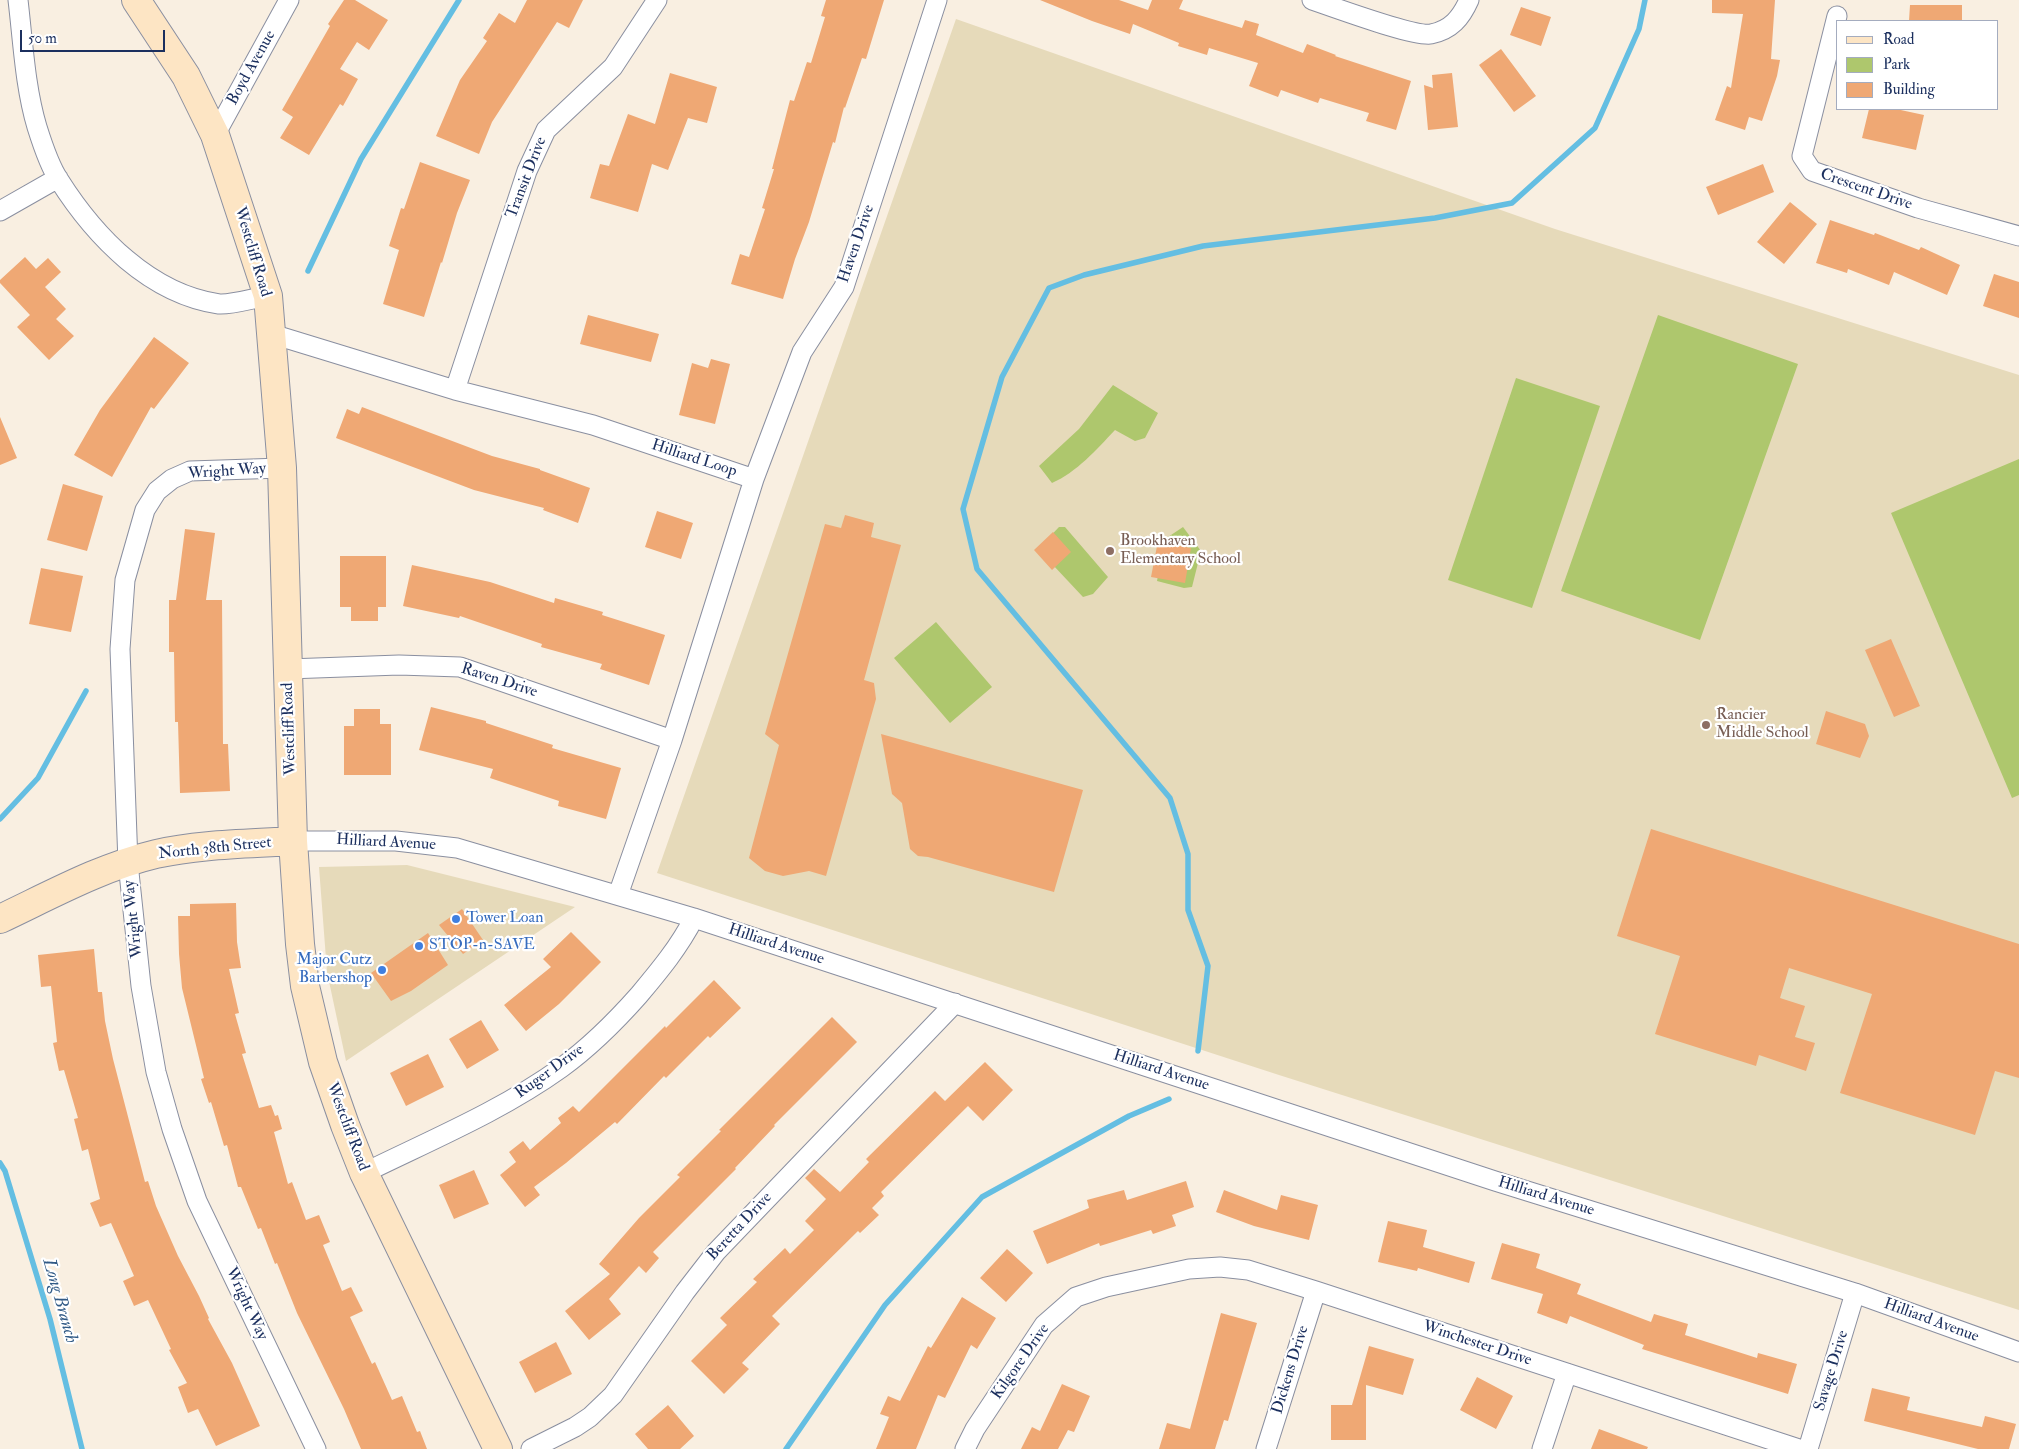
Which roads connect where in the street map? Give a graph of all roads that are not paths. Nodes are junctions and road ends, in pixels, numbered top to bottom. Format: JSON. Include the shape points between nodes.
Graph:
{"nodes":[{"id":1,"x":18,"y":0,"type":"edge"},
{"id":2,"x":136,"y":0,"type":"edge"},
{"id":3,"x":289,"y":0,"type":"edge"},
{"id":4,"x":657,"y":0,"type":"edge"},
{"id":5,"x":937,"y":0,"type":"edge"},
{"id":6,"x":1312,"y":0,"type":"edge"},
{"id":7,"x":1469,"y":0,"type":"edge"},
{"id":8,"x":1837,"y":16,"type":"dead end"},
{"id":9,"x":215,"y":135,"type":"junction"},
{"id":10,"x":58,"y":178,"type":"junction"},
{"id":11,"x":0,"y":211,"type":"edge"},
{"id":12,"x":2019,"y":236,"type":"edge"},
{"id":13,"x":268,"y":296,"type":"junction"},
{"id":14,"x":272,"y":334,"type":"junction"},
{"id":15,"x":455,"y":390,"type":"junction"},
{"id":16,"x":282,"y":468,"type":"junction"},
{"id":17,"x":754,"y":478,"type":"junction"},
{"id":18,"x":288,"y":669,"type":"junction"},
{"id":19,"x":672,"y":740,"type":"junction"},
{"id":20,"x":293,"y":841,"type":"junction"},
{"id":21,"x":128,"y":863,"type":"junction"},
{"id":22,"x":618,"y":895,"type":"junction"},
{"id":23,"x":694,"y":918,"type":"junction"},
{"id":24,"x":0,"y":919,"type":"edge"},
{"id":25,"x":955,"y":1003,"type":"junction"},
{"id":26,"x":364,"y":1173,"type":"junction"},
{"id":27,"x":1151,"y":1277,"type":"joint"},
{"id":28,"x":1316,"y":1291,"type":"junction"},
{"id":29,"x":1855,"y":1293,"type":"junction"},
{"id":30,"x":2019,"y":1352,"type":"edge"},
{"id":31,"x":1567,"y":1373,"type":"junction"},
{"id":32,"x":316,"y":1449,"type":"edge"},
{"id":33,"x":498,"y":1449,"type":"edge"},
{"id":34,"x":531,"y":1449,"type":"edge"},
{"id":35,"x":965,"y":1449,"type":"edge"},
{"id":36,"x":1266,"y":1449,"type":"edge"},
{"id":37,"x":1542,"y":1449,"type":"edge"},
{"id":38,"x":1799,"y":1449,"type":"edge"},
{"id":39,"x":1808,"y":1449,"type":"edge"}],
"edges":[{"from":1,"to":10,"type":"street","via":[[30,98]]},
{"from":2,"to":9,"type":"street","name":"Westcliff Road","via":[[186,76]]},
{"from":3,"to":9,"type":"street","name":"Boyd Avenue"},
{"from":4,"to":15,"type":"street","name":"Transit Drive","via":[[613,67],[546,130],[527,171]]},
{"from":5,"to":17,"type":"street","name":"Haven Drive","via":[[844,287],[802,352]]},
{"from":6,"to":7,"type":"street","via":[[1410,32],[1429,34],[1451,27]]},
{"from":8,"to":12,"type":"street","name":"Crescent Drive","via":[[1802,156],[1812,171],[1918,208]]},
{"from":9,"to":13,"type":"street","name":"Westcliff Road"},
{"from":10,"to":11,"type":"street"},
{"from":10,"to":13,"type":"street","via":[[81,211],[117,252],[160,284],[188,297],[221,304]]},
{"from":13,"to":14,"type":"street","name":"Westcliff Road"},
{"from":14,"to":15,"type":"street","name":"Hilliard Loop"},
{"from":14,"to":16,"type":"street","name":"Westcliff Road"},
{"from":15,"to":17,"type":"street","name":"Hilliard Loop","via":[[594,425]]},
{"from":16,"to":18,"type":"street","name":"Westcliff Road"},
{"from":16,"to":21,"type":"street","name":"Wright Way","via":[[190,471],[172,478],[157,491],[145,510],[125,580],[121,613]]},
{"from":17,"to":19,"type":"street","name":"Hilliard Loop"},
{"from":18,"to":19,"type":"street","name":"Raven Drive","via":[[460,666]]},
{"from":18,"to":20,"type":"street","name":"Westcliff Road"},
{"from":19,"to":22,"type":"street","name":"Hilliard Loop"},
{"from":20,"to":21,"type":"street","name":"North 38th Street","via":[[181,849]]},
{"from":20,"to":22,"type":"street","name":"Hilliard Avenue","via":[[396,841],[457,848]]},
{"from":20,"to":26,"type":"street","name":"Westcliff Road","via":[[305,986],[323,1062]]},
{"from":21,"to":24,"type":"street","name":"North 38th Street","via":[[76,882]]},
{"from":21,"to":32,"type":"street","name":"Wright Way","via":[[141,986],[156,1072],[172,1129],[197,1201]]},
{"from":22,"to":23,"type":"street","name":"Hilliard Avenue"},
{"from":23,"to":25,"type":"street","name":"Hilliard Avenue"},
{"from":23,"to":26,"type":"street","name":"Ruger Drive","via":[[664,966],[618,1018],[563,1067],[510,1101]]},
{"from":25,"to":29,"type":"street","name":"Hilliard Avenue","via":[[1495,1181]]},
{"from":25,"to":34,"type":"street","name":"Beretta Drive","via":[[716,1252],[613,1395],[575,1427]]},
{"from":26,"to":33,"type":"street","name":"Westcliff Road"},
{"from":27,"to":28,"type":"street","name":"Winchester Drive","via":[[1220,1267],[1248,1270]]},
{"from":27,"to":35,"type":"street","name":"Kilgore Drive","via":[[1106,1287],[1076,1298],[1044,1326]]},
{"from":28,"to":31,"type":"street","name":"Winchester Drive"},
{"from":28,"to":36,"type":"street","name":"Dickens Drive"},
{"from":29,"to":30,"type":"street","name":"Hilliard Avenue"},
{"from":29,"to":39,"type":"street","name":"Savage Drive"},
{"from":31,"to":37,"type":"street"},
{"from":31,"to":38,"type":"street","name":"Winchester Drive"}]}
